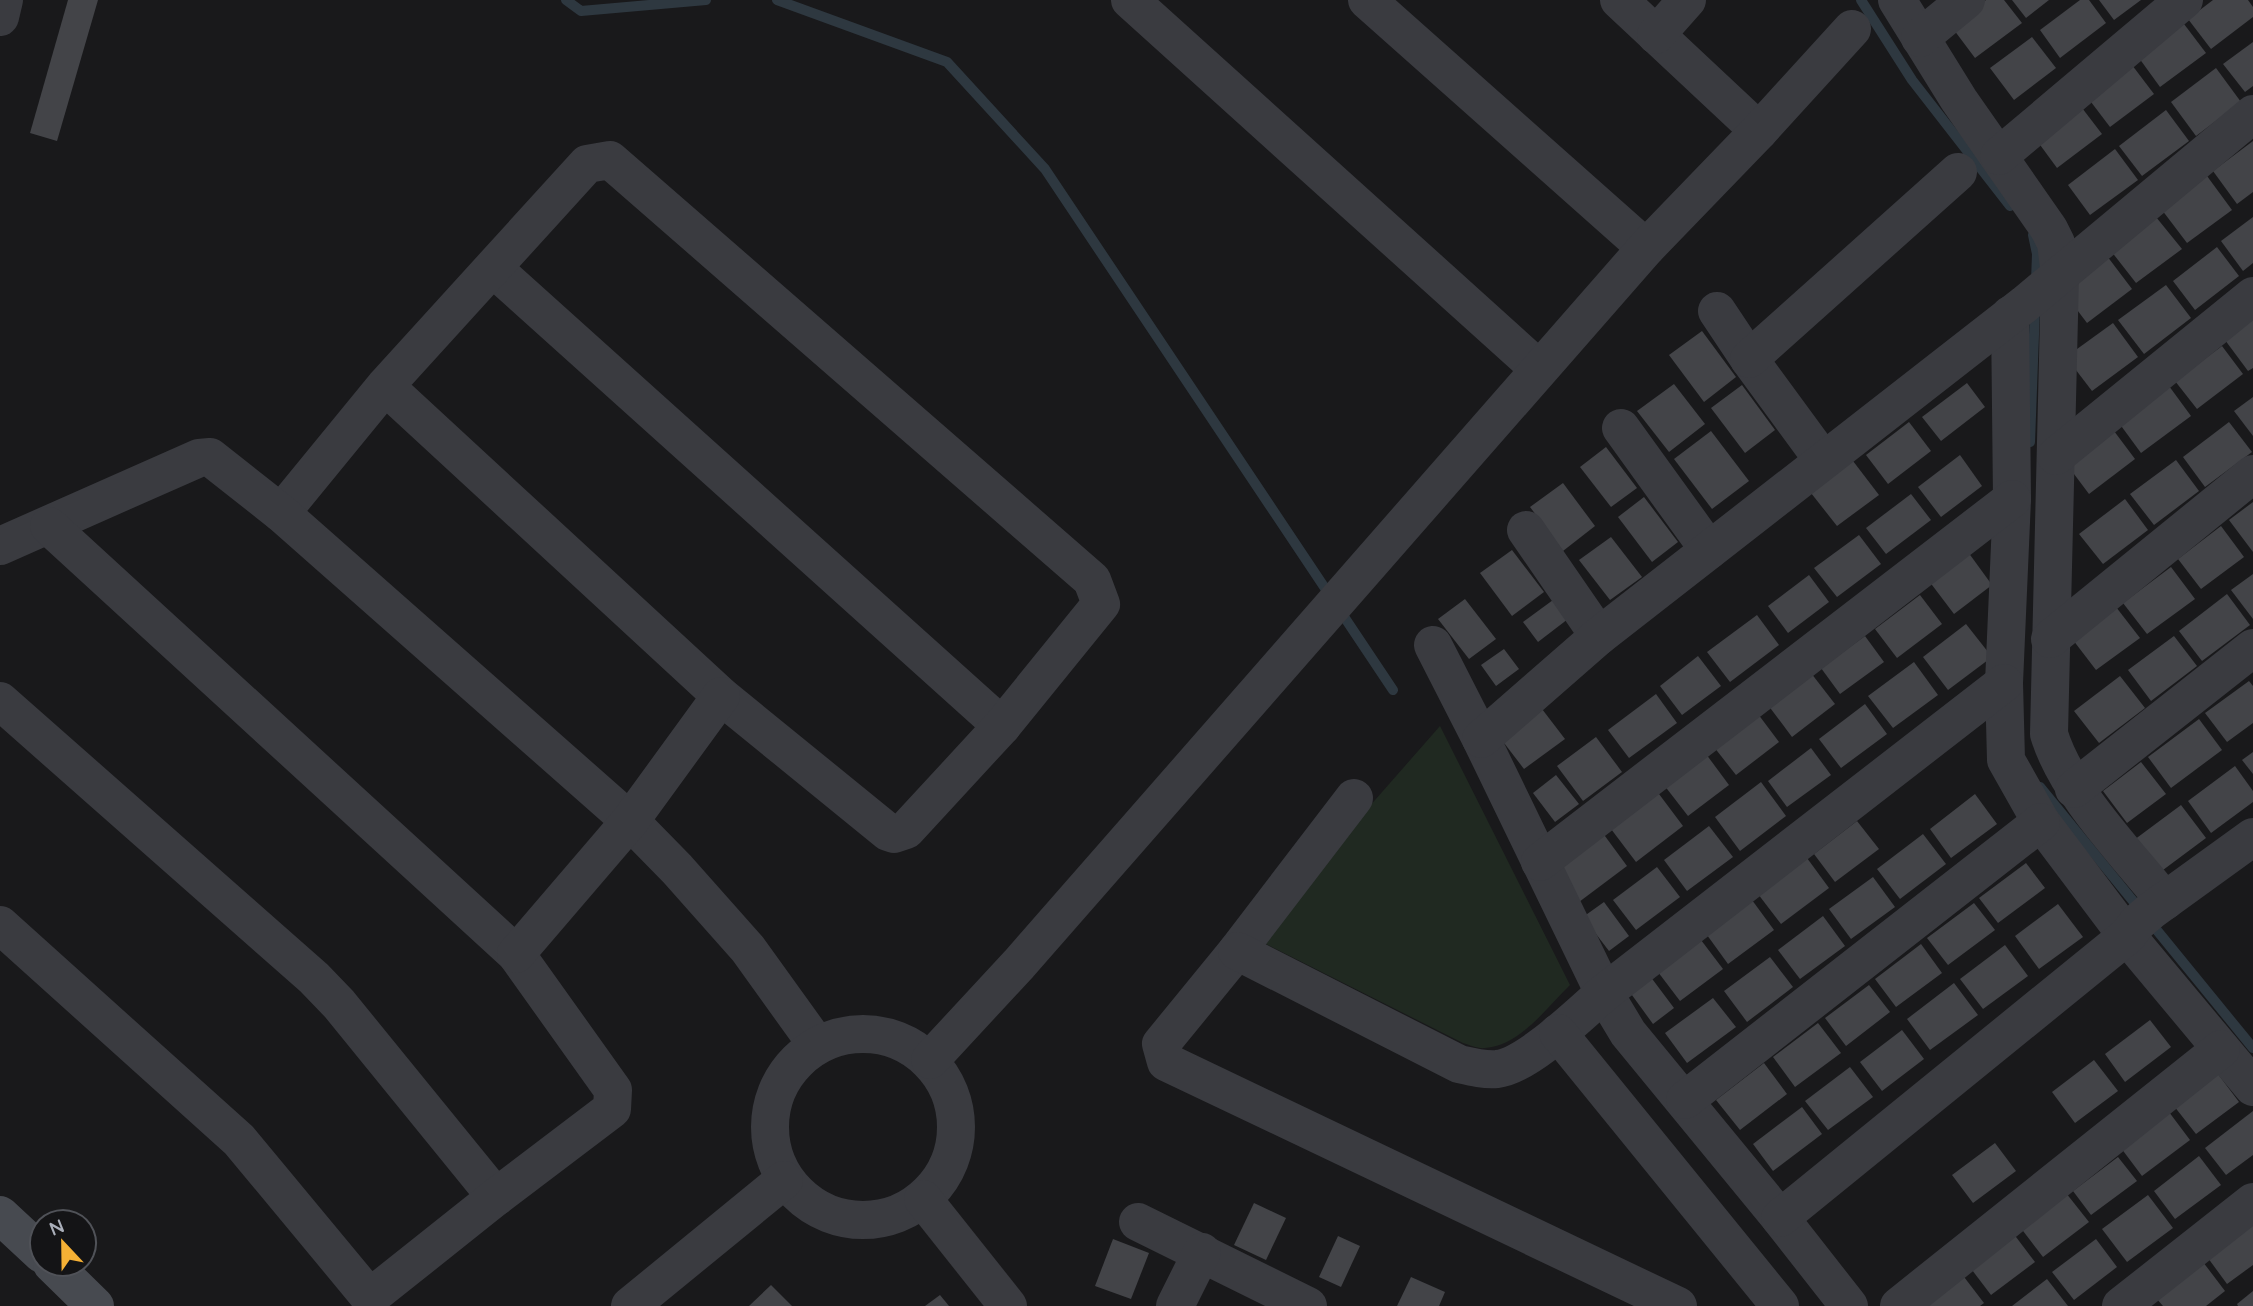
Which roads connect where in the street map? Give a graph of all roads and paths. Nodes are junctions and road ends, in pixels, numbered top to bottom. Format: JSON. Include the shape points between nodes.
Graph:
{"nodes":[{"id":1,"x":4,"y":0,"type":"edge"},
{"id":2,"x":1130,"y":0,"type":"edge"},
{"id":3,"x":1367,"y":0,"type":"edge"},
{"id":4,"x":1619,"y":0,"type":"edge"},
{"id":5,"x":1688,"y":0,"type":"edge"},
{"id":6,"x":1897,"y":0,"type":"edge"},
{"id":7,"x":1966,"y":0,"type":"edge"},
{"id":8,"x":2184,"y":0,"type":"edge"},
{"id":9,"x":0,"y":17,"type":"edge"},
{"id":10,"x":1852,"y":29,"type":"dead end"},
{"id":11,"x":1656,"y":35,"type":"junction"},
{"id":12,"x":1920,"y":38,"type":"junction"},
{"id":13,"x":2253,"y":114,"type":"edge"},
{"id":14,"x":1759,"y":131,"type":"junction"},
{"id":15,"x":1999,"y":156,"type":"junction"},
{"id":16,"x":1958,"y":172,"type":"dead end"},
{"id":17,"x":1646,"y":248,"type":"junction"},
{"id":18,"x":494,"y":269,"type":"junction"},
{"id":19,"x":2034,"y":296,"type":"junction"},
{"id":20,"x":2253,"y":296,"type":"edge"},
{"id":21,"x":1717,"y":311,"type":"dead end"},
{"id":22,"x":1749,"y":359,"type":"junction"},
{"id":23,"x":1539,"y":369,"type":"junction"},
{"id":24,"x":385,"y":386,"type":"junction"},
{"id":25,"x":1621,"y":428,"type":"dead end"},
{"id":26,"x":2056,"y":456,"type":"junction"},
{"id":27,"x":1824,"y":460,"type":"junction"},
{"id":28,"x":2253,"y":474,"type":"edge"},
{"id":29,"x":2012,"y":499,"type":"junction"},
{"id":30,"x":281,"y":513,"type":"junction"},
{"id":31,"x":49,"y":526,"type":"junction"},
{"id":32,"x":1526,"y":530,"type":"dead end"},
{"id":33,"x":0,"y":546,"type":"edge"},
{"id":34,"x":1709,"y":550,"type":"junction"},
{"id":35,"x":1599,"y":636,"type":"junction"},
{"id":36,"x":2050,"y":639,"type":"junction"},
{"id":37,"x":1433,"y":645,"type":"dead end"},
{"id":38,"x":2253,"y":648,"type":"edge"},
{"id":39,"x":2004,"y":683,"type":"junction"},
{"id":40,"x":721,"y":696,"type":"junction"},
{"id":41,"x":0,"y":701,"type":"edge"},
{"id":42,"x":1002,"y":726,"type":"junction"},
{"id":43,"x":1481,"y":739,"type":"junction"},
{"id":44,"x":2074,"y":789,"type":"junction"},
{"id":45,"x":1354,"y":797,"type":"dead end"},
{"id":46,"x":630,"y":821,"type":"junction"},
{"id":47,"x":2041,"y":822,"type":"junction"},
{"id":48,"x":2253,"y":838,"type":"edge"},
{"id":49,"x":1540,"y":862,"type":"junction"},
{"id":50,"x":2146,"y":917,"type":"junction"},
{"id":51,"x":0,"y":925,"type":"edge"},
{"id":52,"x":1237,"y":951,"type":"junction"},
{"id":53,"x":516,"y":954,"type":"junction"},
{"id":54,"x":1604,"y":993,"type":"junction"},
{"id":55,"x":1558,"y":1033,"type":"junction"},
{"id":56,"x":817,"y":1045,"type":"junction"},
{"id":57,"x":2221,"y":1049,"type":"junction"},
{"id":58,"x":930,"y":1060,"type":"junction"},
{"id":59,"x":2253,"y":1087,"type":"edge"},
{"id":60,"x":1685,"y":1100,"type":"junction"},
{"id":61,"x":784,"y":1180,"type":"junction"},
{"id":62,"x":496,"y":1197,"type":"junction"},
{"id":63,"x":923,"y":1199,"type":"junction"},
{"id":64,"x":2253,"y":1202,"type":"edge"},
{"id":65,"x":0,"y":1214,"type":"edge"},
{"id":66,"x":1780,"y":1218,"type":"junction"},
{"id":67,"x":1138,"y":1222,"type":"dead end"},
{"id":68,"x":28,"y":1241,"type":"edge"},
{"id":69,"x":1202,"y":1252,"type":"junction"},
{"id":70,"x":66,"y":1278,"type":"edge"},
{"id":71,"x":94,"y":1306,"type":"edge"},
{"id":72,"x":630,"y":1306,"type":"edge"},
{"id":73,"x":1009,"y":1306,"type":"edge"},
{"id":74,"x":1175,"y":1306,"type":"edge"},
{"id":75,"x":1308,"y":1306,"type":"edge"},
{"id":76,"x":1678,"y":1306,"type":"edge"},
{"id":77,"x":1780,"y":1306,"type":"edge"},
{"id":78,"x":1849,"y":1306,"type":"edge"},
{"id":79,"x":1899,"y":1306,"type":"edge"},
{"id":80,"x":2121,"y":1306,"type":"edge"}],
"edges":[{"from":1,"to":9,"type":"street"},
{"from":2,"to":23,"type":"street"},
{"from":3,"to":17,"type":"street"},
{"from":4,"to":11,"type":"street"},
{"from":5,"to":11,"type":"street"},
{"from":6,"to":12,"type":"street"},
{"from":7,"to":12,"type":"street"},
{"from":8,"to":15,"type":"street"},
{"from":10,"to":14,"type":"street"},
{"from":11,"to":14,"type":"street"},
{"from":12,"to":15,"type":"street"},
{"from":13,"to":19,"type":"street"},
{"from":14,"to":17,"type":"street"},
{"from":15,"to":19,"type":"street","via":[[2056,243]]},
{"from":16,"to":22,"type":"street"},
{"from":17,"to":23,"type":"street"},
{"from":18,"to":24,"type":"street"},
{"from":18,"to":42,"type":"street"},
{"from":18,"to":42,"type":"street","via":[[587,163],[610,160],[1092,580],[1101,604]]},
{"from":19,"to":26,"type":"street"},
{"from":19,"to":27,"type":"street"},
{"from":19,"to":29,"type":"street"},
{"from":20,"to":26,"type":"street"},
{"from":21,"to":22,"type":"street"},
{"from":22,"to":27,"type":"street"},
{"from":23,"to":58,"type":"street"},
{"from":24,"to":30,"type":"street"},
{"from":24,"to":40,"type":"street"},
{"from":25,"to":34,"type":"street"},
{"from":26,"to":36,"type":"street"},
{"from":27,"to":34,"type":"street"},
{"from":28,"to":36,"type":"street"},
{"from":29,"to":39,"type":"street"},
{"from":29,"to":49,"type":"street"},
{"from":30,"to":31,"type":"street","via":[[210,457]]},
{"from":30,"to":46,"type":"street"},
{"from":31,"to":33,"type":"street"},
{"from":31,"to":53,"type":"street"},
{"from":32,"to":35,"type":"street"},
{"from":34,"to":35,"type":"street"},
{"from":35,"to":43,"type":"street"},
{"from":36,"to":44,"type":"street","via":[[2049,734]]},
{"from":37,"to":43,"type":"street"},
{"from":38,"to":44,"type":"street"},
{"from":39,"to":47,"type":"street","via":[[2006,760]]},
{"from":39,"to":54,"type":"street"},
{"from":40,"to":42,"type":"street","via":[[894,834],[906,830]]},
{"from":40,"to":46,"type":"street"},
{"from":41,"to":62,"type":"street","via":[[314,978]]},
{"from":43,"to":49,"type":"street"},
{"from":44,"to":50,"type":"street"},
{"from":45,"to":52,"type":"street"},
{"from":46,"to":53,"type":"street"},
{"from":46,"to":56,"type":"street","via":[[748,949]]},
{"from":47,"to":50,"type":"street"},
{"from":47,"to":60,"type":"street"},
{"from":48,"to":50,"type":"street"},
{"from":49,"to":54,"type":"street"},
{"from":50,"to":57,"type":"street"},
{"from":50,"to":66,"type":"street"},
{"from":51,"to":62,"type":"street","via":[[239,1140],[366,1293],[378,1291]]},
{"from":52,"to":55,"type":"street","via":[[1459,1064],[1500,1069]]},
{"from":52,"to":76,"type":"street","via":[[1161,1044],[1166,1062]]},
{"from":53,"to":62,"type":"street","via":[[613,1090],[612,1109]]},
{"from":54,"to":55,"type":"street"},
{"from":54,"to":60,"type":"street","via":[[1628,1032]]},
{"from":55,"to":77,"type":"street"},
{"from":56,"to":58,"type":"street","via":[[861,1033],[888,1036]]},
{"from":56,"to":61,"type":"street","via":[[789,1068],[775,1091],[769,1118],[770,1146]]},
{"from":57,"to":59,"type":"street"},
{"from":57,"to":79,"type":"street"},
{"from":58,"to":63,"type":"street","via":[[950,1090],[957,1119],[954,1149],[942,1176]]},
{"from":60,"to":66,"type":"street"},
{"from":61,"to":63,"type":"street","via":[[819,1210],[845,1219],[872,1220],[899,1213]]},
{"from":61,"to":72,"type":"street"},
{"from":63,"to":73,"type":"street"},
{"from":64,"to":80,"type":"street"},
{"from":65,"to":68,"type":"street"},
{"from":66,"to":78,"type":"street"},
{"from":67,"to":69,"type":"street"},
{"from":69,"to":74,"type":"street"},
{"from":69,"to":75,"type":"street"},
{"from":70,"to":71,"type":"street"}]}
